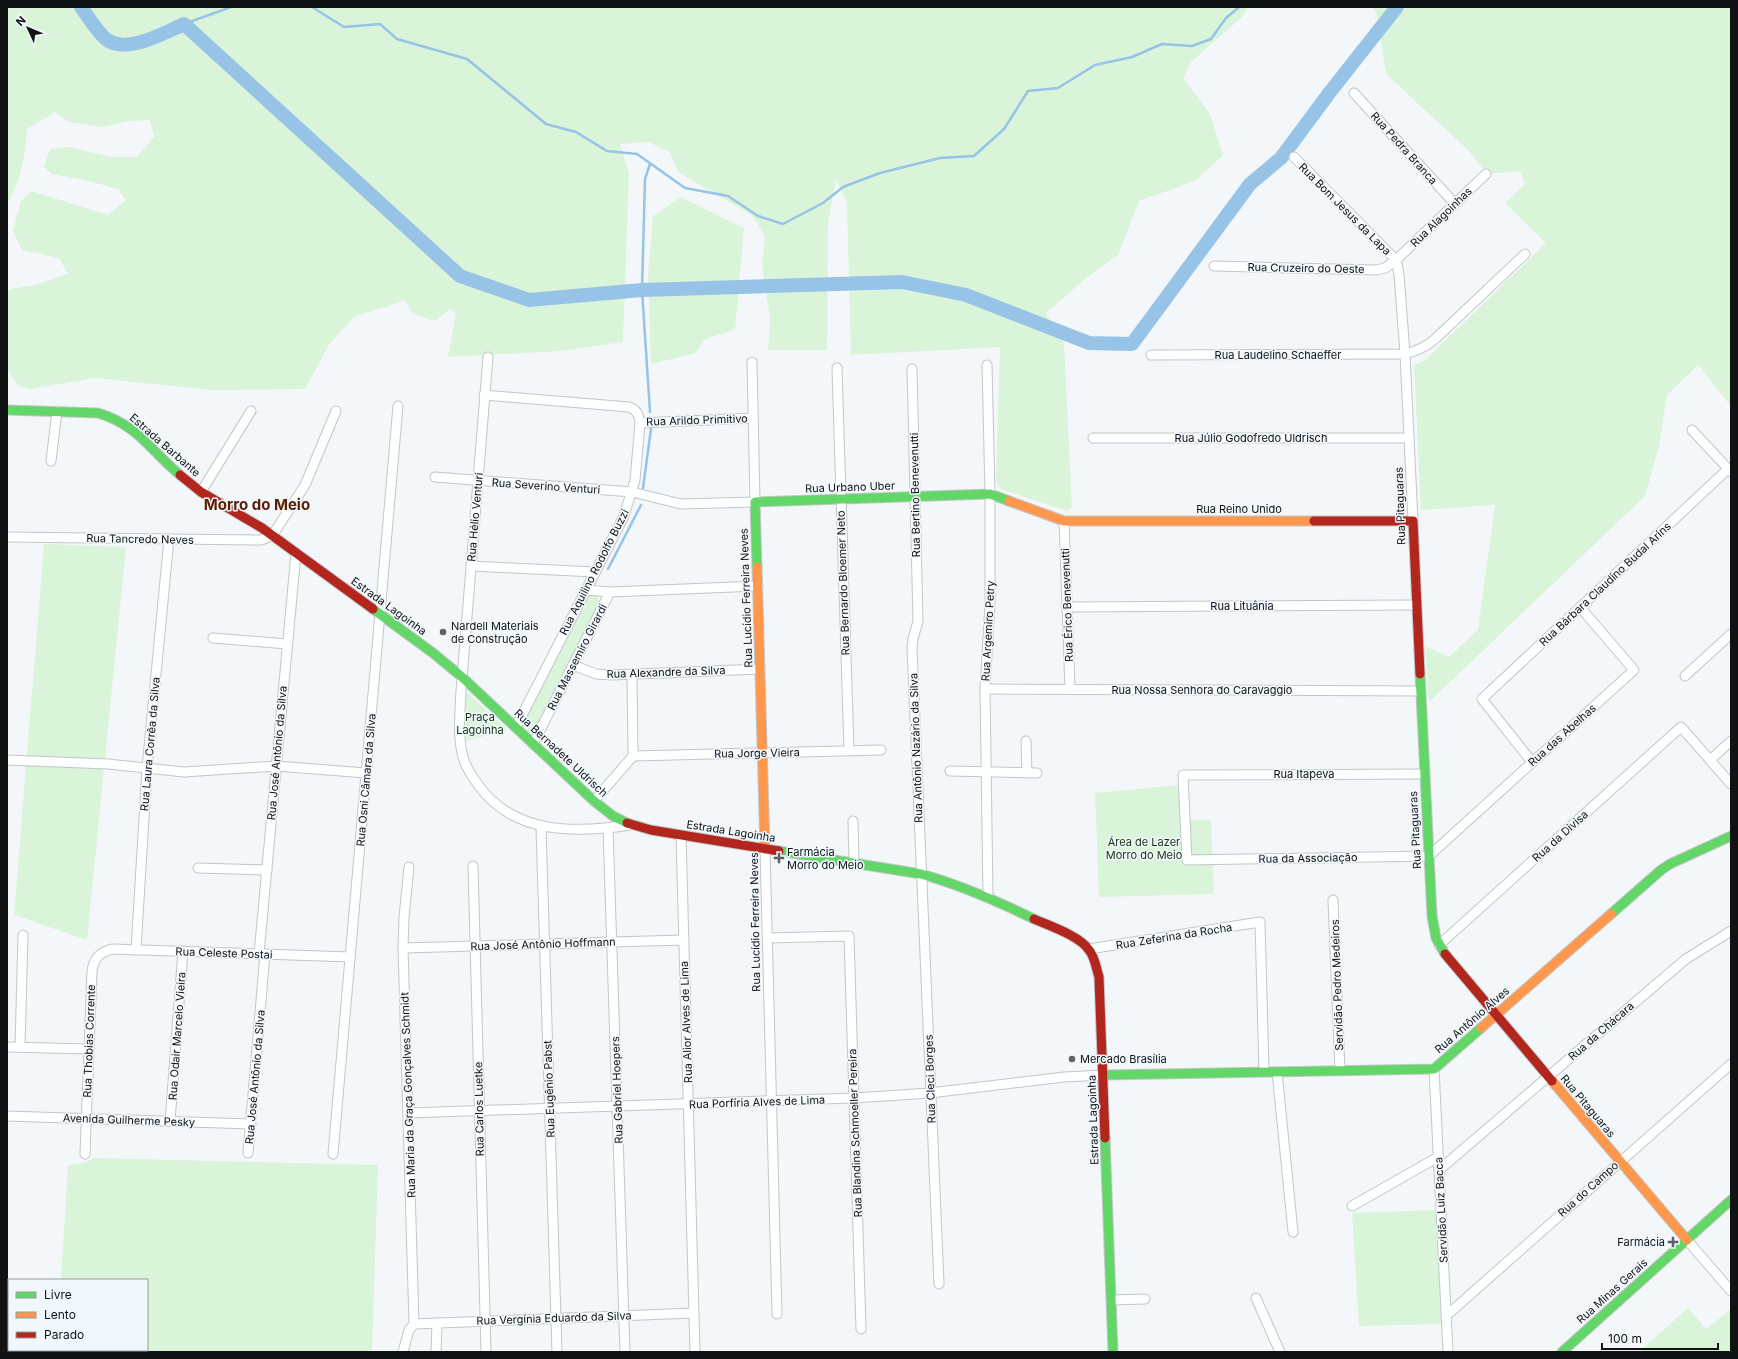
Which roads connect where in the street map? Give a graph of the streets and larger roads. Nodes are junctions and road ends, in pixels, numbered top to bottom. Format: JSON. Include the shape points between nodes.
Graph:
{"nodes":[{"id":1,"x":1354,"y":93,"type":"dead end"},
{"id":2,"x":1294,"y":157,"type":"dead end"},
{"id":3,"x":1486,"y":174,"type":"dead end"},
{"id":4,"x":1455,"y":204,"type":"junction"},
{"id":5,"x":1525,"y":254,"type":"dead end"},
{"id":6,"x":1396,"y":260,"type":"junction"},
{"id":7,"x":1214,"y":266,"type":"dead end"},
{"id":8,"x":1405,"y":354,"type":"junction"},
{"id":9,"x":1151,"y":355,"type":"dead end"},
{"id":10,"x":488,"y":357,"type":"dead end"},
{"id":11,"x":752,"y":362,"type":"dead end"},
{"id":12,"x":987,"y":365,"type":"dead end"},
{"id":13,"x":837,"y":368,"type":"dead end"},
{"id":14,"x":912,"y":369,"type":"dead end"},
{"id":15,"x":484,"y":395,"type":"junction"},
{"id":16,"x":398,"y":406,"type":"dead end"},
{"id":17,"x":7,"y":410,"type":"edge"},
{"id":18,"x":57,"y":411,"type":"junction"},
{"id":19,"x":251,"y":411,"type":"dead end"},
{"id":20,"x":336,"y":411,"type":"dead end"},
{"id":21,"x":753,"y":418,"type":"junction"},
{"id":22,"x":640,"y":423,"type":"junction"},
{"id":23,"x":1692,"y":430,"type":"dead end"},
{"id":24,"x":1093,"y":438,"type":"dead end"},
{"id":25,"x":1410,"y":438,"type":"junction"},
{"id":26,"x":51,"y":461,"type":"dead end"},
{"id":27,"x":1729,"y":471,"type":"edge"},
{"id":28,"x":435,"y":477,"type":"dead end"},
{"id":29,"x":478,"y":480,"type":"junction"},
{"id":30,"x":201,"y":492,"type":"junction"},
{"id":31,"x":632,"y":492,"type":"junction"},
{"id":32,"x":990,"y":494,"type":"junction"},
{"id":33,"x":915,"y":496,"type":"junction"},
{"id":34,"x":841,"y":499,"type":"junction"},
{"id":35,"x":755,"y":502,"type":"junction"},
{"id":36,"x":1064,"y":521,"type":"junction"},
{"id":37,"x":1413,"y":521,"type":"junction"},
{"id":38,"x":272,"y":536,"type":"junction"},
{"id":39,"x":7,"y":537,"type":"edge"},
{"id":40,"x":169,"y":539,"type":"junction"},
{"id":41,"x":296,"y":553,"type":"junction"},
{"id":42,"x":471,"y":566,"type":"junction"},
{"id":43,"x":595,"y":572,"type":"junction"},
{"id":44,"x":758,"y":586,"type":"junction"},
{"id":45,"x":586,"y":590,"type":"junction"},
{"id":46,"x":610,"y":592,"type":"junction"},
{"id":47,"x":1416,"y":605,"type":"junction"},
{"id":48,"x":1068,"y":607,"type":"junction"},
{"id":49,"x":1580,"y":607,"type":"junction"},
{"id":50,"x":380,"y":615,"type":"junction"},
{"id":51,"x":918,"y":622,"type":"joint"},
{"id":52,"x":1731,"y":634,"type":"edge"},
{"id":53,"x":213,"y":638,"type":"dead end"},
{"id":54,"x":287,"y":644,"type":"junction"},
{"id":55,"x":573,"y":665,"type":"junction"},
{"id":56,"x":760,"y":669,"type":"junction"},
{"id":57,"x":632,"y":675,"type":"junction"},
{"id":58,"x":1685,"y":676,"type":"dead end"},
{"id":59,"x":462,"y":677,"type":"junction"},
{"id":60,"x":985,"y":689,"type":"junction"},
{"id":61,"x":1070,"y":689,"type":"junction"},
{"id":62,"x":1420,"y":691,"type":"junction"},
{"id":63,"x":516,"y":728,"type":"junction"},
{"id":64,"x":1731,"y":741,"type":"edge"},
{"id":65,"x":1026,"y":742,"type":"dead end"},
{"id":66,"x":533,"y":744,"type":"junction"},
{"id":67,"x":849,"y":750,"type":"junction"},
{"id":68,"x":882,"y":750,"type":"dead end"},
{"id":69,"x":762,"y":753,"type":"junction"},
{"id":70,"x":633,"y":756,"type":"junction"},
{"id":71,"x":7,"y":760,"type":"edge"},
{"id":72,"x":1710,"y":760,"type":"junction"},
{"id":73,"x":1532,"y":762,"type":"junction"},
{"id":74,"x":276,"y":766,"type":"junction"},
{"id":75,"x":147,"y":768,"type":"junction"},
{"id":76,"x":950,"y":771,"type":"dead end"},
{"id":77,"x":986,"y":772,"type":"junction"},
{"id":78,"x":366,"y":773,"type":"junction"},
{"id":79,"x":1027,"y":773,"type":"junction"},
{"id":80,"x":1037,"y":773,"type":"dead end"},
{"id":81,"x":1424,"y":774,"type":"junction"},
{"id":82,"x":1731,"y":784,"type":"edge"},
{"id":83,"x":594,"y":801,"type":"junction"},
{"id":84,"x":852,"y":821,"type":"dead end"},
{"id":85,"x":630,"y":825,"type":"junction"},
{"id":86,"x":541,"y":826,"type":"junction"},
{"id":87,"x":608,"y":828,"type":"junction"},
{"id":88,"x":681,"y":836,"type":"junction"},
{"id":89,"x":1731,"y":836,"type":"edge"},
{"id":90,"x":765,"y":848,"type":"junction"},
{"id":91,"x":1429,"y":856,"type":"junction"},
{"id":92,"x":1187,"y":860,"type":"joint"},
{"id":93,"x":854,"y":863,"type":"junction"},
{"id":94,"x":473,"y":866,"type":"dead end"},
{"id":95,"x":409,"y":867,"type":"dead end"},
{"id":96,"x":198,"y":868,"type":"dead end"},
{"id":97,"x":267,"y":870,"type":"junction"},
{"id":98,"x":921,"y":874,"type":"junction"},
{"id":99,"x":988,"y":897,"type":"junction"},
{"id":100,"x":1333,"y":900,"type":"dead end"},
{"id":101,"x":1731,"y":931,"type":"edge"},
{"id":102,"x":23,"y":935,"type":"dead end"},
{"id":103,"x":768,"y":938,"type":"junction"},
{"id":104,"x":684,"y":940,"type":"junction"},
{"id":105,"x":612,"y":942,"type":"junction"},
{"id":106,"x":545,"y":944,"type":"junction"},
{"id":107,"x":1439,"y":945,"type":"junction"},
{"id":108,"x":475,"y":946,"type":"junction"},
{"id":109,"x":403,"y":948,"type":"junction"},
{"id":110,"x":1089,"y":949,"type":"junction"},
{"id":111,"x":136,"y":950,"type":"junction"},
{"id":112,"x":183,"y":952,"type":"junction"},
{"id":113,"x":100,"y":954,"type":"joint"},
{"id":114,"x":262,"y":954,"type":"junction"},
{"id":115,"x":350,"y":957,"type":"junction"},
{"id":116,"x":1495,"y":1015,"type":"junction"},
{"id":117,"x":7,"y":1047,"type":"edge"},
{"id":118,"x":20,"y":1047,"type":"junction"},
{"id":119,"x":89,"y":1049,"type":"junction"},
{"id":120,"x":1730,"y":1066,"type":"edge"},
{"id":121,"x":1434,"y":1069,"type":"junction"},
{"id":122,"x":1340,"y":1070,"type":"junction"},
{"id":123,"x":1264,"y":1072,"type":"junction"},
{"id":124,"x":1277,"y":1072,"type":"junction"},
{"id":125,"x":1104,"y":1075,"type":"junction"},
{"id":126,"x":1548,"y":1077,"type":"junction"},
{"id":127,"x":930,"y":1093,"type":"junction"},
{"id":128,"x":854,"y":1098,"type":"junction"},
{"id":129,"x":772,"y":1102,"type":"junction"},
{"id":130,"x":688,"y":1104,"type":"junction"},
{"id":131,"x":617,"y":1107,"type":"junction"},
{"id":132,"x":550,"y":1109,"type":"junction"},
{"id":133,"x":479,"y":1111,"type":"junction"},
{"id":134,"x":408,"y":1113,"type":"junction"},
{"id":135,"x":7,"y":1116,"type":"edge"},
{"id":136,"x":86,"y":1118,"type":"junction"},
{"id":137,"x":170,"y":1121,"type":"junction"},
{"id":138,"x":251,"y":1124,"type":"junction"},
{"id":139,"x":248,"y":1153,"type":"dead end"},
{"id":140,"x":85,"y":1154,"type":"dead end"},
{"id":141,"x":333,"y":1154,"type":"dead end"},
{"id":142,"x":1438,"y":1156,"type":"junction"},
{"id":143,"x":1620,"y":1161,"type":"junction"},
{"id":144,"x":1439,"y":1170,"type":"junction"},
{"id":145,"x":1731,"y":1200,"type":"edge"},
{"id":146,"x":1352,"y":1206,"type":"dead end"},
{"id":147,"x":1293,"y":1232,"type":"dead end"},
{"id":148,"x":1687,"y":1240,"type":"junction"},
{"id":149,"x":939,"y":1284,"type":"dead end"},
{"id":150,"x":1731,"y":1291,"type":"edge"},
{"id":151,"x":1256,"y":1298,"type":"dead end"},
{"id":152,"x":1145,"y":1299,"type":"dead end"},
{"id":153,"x":1111,"y":1300,"type":"junction"},
{"id":154,"x":694,"y":1313,"type":"junction"},
{"id":155,"x":777,"y":1314,"type":"dead end"},
{"id":156,"x":624,"y":1316,"type":"junction"},
{"id":157,"x":1446,"y":1316,"type":"junction"},
{"id":158,"x":556,"y":1318,"type":"junction"},
{"id":159,"x":485,"y":1321,"type":"junction"},
{"id":160,"x":437,"y":1323,"type":"junction"},
{"id":161,"x":414,"y":1324,"type":"junction"},
{"id":162,"x":861,"y":1329,"type":"dead end"},
{"id":163,"x":403,"y":1352,"type":"edge"},
{"id":164,"x":436,"y":1352,"type":"edge"},
{"id":165,"x":486,"y":1352,"type":"edge"},
{"id":166,"x":557,"y":1352,"type":"edge"},
{"id":167,"x":625,"y":1352,"type":"edge"},
{"id":168,"x":695,"y":1352,"type":"edge"},
{"id":169,"x":1113,"y":1352,"type":"edge"},
{"id":170,"x":1280,"y":1352,"type":"edge"},
{"id":171,"x":1448,"y":1352,"type":"edge"},
{"id":172,"x":1562,"y":1352,"type":"edge"}],
"edges":[{"from":1,"to":4,"type":"street","name":"Rua Pedra Branca"},
{"from":2,"to":6,"type":"street","name":"Rua Bom Jesus da Lapa"},
{"from":3,"to":4,"type":"street","name":"Rua Alagoinhas"},
{"from":4,"to":6,"type":"street","name":"Rua Alagoinhas"},
{"from":5,"to":8,"type":"street","name":"Rua Laudelino Schaeffer","via":[[1429,344]]},
{"from":6,"to":7,"type":"street","name":"Rua Cruzeiro do Oeste","via":[[1385,268],[1376,270]]},
{"from":6,"to":8,"type":"street","name":"Rua Pitaguaras"},
{"from":8,"to":9,"type":"street","name":"Rua Laudelino Schaeffer"},
{"from":8,"to":25,"type":"street","name":"Rua Pitaguaras"},
{"from":10,"to":15,"type":"street","name":"Rua Hélio Venturi"},
{"from":11,"to":21,"type":"street","name":"Rua Lucídio Ferreira Neves"},
{"from":12,"to":32,"type":"street","name":"Rua Argemiro Petry"},
{"from":13,"to":34,"type":"street","name":"Rua Bernardo Bloemer Neto"},
{"from":14,"to":33,"type":"street","name":"Rua Bertino Benevenutti"},
{"from":15,"to":22,"type":"street","name":"Rua Aquilino Rodolfo Buzzi","via":[[634,409]]},
{"from":15,"to":29,"type":"street","name":"Rua Hélio Venturi"},
{"from":16,"to":50,"type":"street","name":"Rua Osni Câmara da Silva"},
{"from":17,"to":18,"type":"street","name":"Estrada Barbante"},
{"from":18,"to":26,"type":"street"},
{"from":18,"to":30,"type":"street","name":"Estrada Barbante","via":[[98,413],[125,424]]},
{"from":19,"to":30,"type":"street"},
{"from":20,"to":38,"type":"street","via":[[305,484]]},
{"from":21,"to":22,"type":"street","name":"Rua Arildo Primitivo"},
{"from":21,"to":35,"type":"street","name":"Rua Lucídio Ferreira Neves"},
{"from":22,"to":31,"type":"street","name":"Rua Aquilino Rodolfo Buzzi"},
{"from":23,"to":27,"type":"street"},
{"from":24,"to":25,"type":"street","name":"Rua Júlio Godofredo Uldrisch"},
{"from":25,"to":37,"type":"street","name":"Rua Pitaguaras"},
{"from":27,"to":49,"type":"street","name":"Rua Bárbara Claudino Budal Arins"},
{"from":28,"to":29,"type":"street","name":"Rua Severino Venturi"},
{"from":29,"to":31,"type":"street","name":"Rua Severino Venturi"},
{"from":29,"to":42,"type":"street","name":"Rua Hélio Venturi"},
{"from":30,"to":38,"type":"street","name":"Estrada Barbante"},
{"from":31,"to":35,"type":"street","name":"Rua Urbano Uber","via":[[681,504]]},
{"from":31,"to":43,"type":"street","name":"Rua Aquilino Rodolfo Buzzi","via":[[624,516]]},
{"from":32,"to":33,"type":"street","name":"Rua Urbano Uber"},
{"from":32,"to":36,"type":"street","name":"Rua Urbano Uber"},
{"from":32,"to":60,"type":"street","name":"Rua Argemiro Petry","via":[[990,603]]},
{"from":33,"to":34,"type":"street","name":"Rua Urbano Uber"},
{"from":33,"to":51,"type":"street","name":"Rua Bertino Benevenutti"},
{"from":34,"to":35,"type":"street","name":"Rua Urbano Uber"},
{"from":34,"to":67,"type":"street","name":"Rua Bernardo Bloemer Neto"},
{"from":35,"to":44,"type":"street","name":"Rua Lucídio Ferreira Neves"},
{"from":36,"to":37,"type":"street","name":"Rua Reino Unido"},
{"from":36,"to":48,"type":"street","name":"Rua Érico Benevenutti"},
{"from":37,"to":47,"type":"street","name":"Rua Pitaguaras"},
{"from":38,"to":40,"type":"street","name":"Rua Tancredo Neves","via":[[261,540]]},
{"from":38,"to":41,"type":"street","name":"Estrada Lagoinha"},
{"from":39,"to":40,"type":"street","name":"Rua Tancredo Neves"},
{"from":40,"to":75,"type":"street","name":"Rua Laura Corrêa da Silva"},
{"from":41,"to":50,"type":"street","name":"Estrada Lagoinha"},
{"from":41,"to":54,"type":"street","name":"Rua José Antônio da Silva"},
{"from":42,"to":43,"type":"street"},
{"from":42,"to":59,"type":"street","name":"Rua Hélio Venturi"},
{"from":43,"to":45,"type":"street","name":"Rua Aquilino Rodolfo Buzzi"},
{"from":44,"to":46,"type":"street"},
{"from":44,"to":56,"type":"street","name":"Rua Lucídio Ferreira Neves"},
{"from":45,"to":46,"type":"street"},
{"from":45,"to":63,"type":"street","name":"Rua Aquilino Rodolfo Buzzi"},
{"from":46,"to":55,"type":"street","name":"Rua Massemiro Girardi"},
{"from":47,"to":48,"type":"street","name":"Rua Lituânia"},
{"from":47,"to":62,"type":"street","name":"Rua Pitaguaras"},
{"from":48,"to":61,"type":"street","name":"Rua Érico Benevenutti"},
{"from":49,"to":73,"type":"street","name":"Rua Bárbara Claudino Budal Arins","via":[[1482,699]]},
{"from":49,"to":73,"type":"street","name":"Rua das Abelhas","via":[[1634,670]]},
{"from":50,"to":59,"type":"street","name":"Estrada Lagoinha"},
{"from":50,"to":78,"type":"street","name":"Rua Osni Câmara da Silva"},
{"from":51,"to":98,"type":"street","name":"Rua Antônio Nazário da Silva","via":[[912,648]]},
{"from":52,"to":58,"type":"street"},
{"from":53,"to":54,"type":"street"},
{"from":54,"to":74,"type":"street","name":"Rua José Antônio da Silva"},
{"from":55,"to":57,"type":"street","name":"Rua Alexandre da Silva","via":[[596,674]]},
{"from":55,"to":66,"type":"street","name":"Rua Massemiro Girardi"},
{"from":56,"to":57,"type":"street","name":"Rua Alexandre da Silva"},
{"from":56,"to":69,"type":"street","name":"Rua Lucídio Ferreira Neves"},
{"from":57,"to":70,"type":"street"},
{"from":59,"to":63,"type":"street","name":"Rua Bernadete Uldrisch"},
{"from":59,"to":86,"type":"street","name":"Estrada Lagoinha","via":[[461,745],[468,769],[488,796],[501,808],[519,819]]},
{"from":60,"to":61,"type":"street","name":"Rua Nossa Senhora do Caravaggio"},
{"from":60,"to":77,"type":"street","name":"Rua Argemiro Petry"},
{"from":61,"to":62,"type":"street","name":"Rua Nossa Senhora do Caravaggio"},
{"from":62,"to":81,"type":"street","name":"Rua Pitaguaras"},
{"from":63,"to":66,"type":"street","name":"Rua Bernadete Uldrisch"},
{"from":64,"to":72,"type":"street"},
{"from":65,"to":79,"type":"street"},
{"from":66,"to":83,"type":"street","name":"Rua Bernadete Uldrisch"},
{"from":67,"to":68,"type":"street","name":"Rua Jorge Vieira"},
{"from":67,"to":69,"type":"street","name":"Rua Jorge Vieira"},
{"from":69,"to":70,"type":"street","name":"Rua Jorge Vieira"},
{"from":69,"to":90,"type":"street","name":"Rua Lucídio Ferreira Neves"},
{"from":70,"to":83,"type":"street"},
{"from":71,"to":75,"type":"street"},
{"from":72,"to":82,"type":"street"},
{"from":72,"to":107,"type":"street","name":"Rua da Divisa","via":[[1681,727]]},
{"from":73,"to":91,"type":"street","name":"Rua das Abelhas"},
{"from":74,"to":75,"type":"street","via":[[196,772]]},
{"from":74,"to":78,"type":"street"},
{"from":74,"to":97,"type":"street","name":"Rua José Antônio da Silva"},
{"from":75,"to":111,"type":"street","name":"Rua Laura Corrêa da Silva"},
{"from":76,"to":77,"type":"street"},
{"from":77,"to":79,"type":"street"},
{"from":77,"to":99,"type":"street","name":"Rua Argemiro Petry"},
{"from":78,"to":115,"type":"street","name":"Rua Osni Câmara da Silva"},
{"from":79,"to":80,"type":"street"},
{"from":81,"to":91,"type":"street","name":"Rua Pitaguaras"},
{"from":81,"to":92,"type":"street","name":"Rua Itapeva","via":[[1183,775]]},
{"from":83,"to":85,"type":"street","name":"Rua Bernadete Uldrisch"},
{"from":84,"to":93,"type":"street"},
{"from":85,"to":87,"type":"street","name":"Estrada Lagoinha"},
{"from":85,"to":88,"type":"street","name":"Estrada Lagoinha"},
{"from":86,"to":87,"type":"street","name":"Estrada Lagoinha","via":[[568,829]]},
{"from":86,"to":106,"type":"street","name":"Rua Eugênio Pabst"},
{"from":87,"to":105,"type":"street","name":"Rua Gabriel Hoepers"},
{"from":88,"to":90,"type":"street","name":"Estrada Lagoinha"},
{"from":88,"to":104,"type":"street","name":"Rua Alior Alves de Lima"},
{"from":89,"to":116,"type":"street","name":"Rua Antônio Alves","via":[[1661,870]]},
{"from":90,"to":93,"type":"street","name":"Estrada Lagoinha"},
{"from":90,"to":103,"type":"street","name":"Rua Lucídio Ferreira Neves"},
{"from":91,"to":92,"type":"street","name":"Rua da Associação"},
{"from":91,"to":107,"type":"street","name":"Rua Pitaguaras","via":[[1432,916]]},
{"from":93,"to":98,"type":"street","name":"Estrada Lagoinha"},
{"from":94,"to":108,"type":"street","name":"Rua Carlos Luetke"},
{"from":95,"to":109,"type":"street","name":"Rua Maria da Graça Gonçalves Schmidt"},
{"from":96,"to":97,"type":"street"},
{"from":97,"to":114,"type":"street","name":"Rua José Antônio da Silva"},
{"from":98,"to":99,"type":"street","name":"Estrada Lagoinha"},
{"from":98,"to":127,"type":"street","name":"Rua Cleci Borges"},
{"from":99,"to":110,"type":"street","name":"Estrada Lagoinha","via":[[1066,933]]},
{"from":100,"to":122,"type":"street","name":"Servidão Pedro Medeiros"},
{"from":101,"to":126,"type":"street","name":"Rua da Chácara","via":[[1683,961]]},
{"from":102,"to":118,"type":"street"},
{"from":103,"to":128,"type":"street","name":"Rua Blandina Schmoeller Pereira","via":[[849,936]]},
{"from":103,"to":129,"type":"street","name":"Rua Lucídio Ferreira Neves"},
{"from":104,"to":105,"type":"street","name":"Rua José Antônio Hoffmann"},
{"from":104,"to":130,"type":"street","name":"Rua Alior Alves de Lima"},
{"from":105,"to":106,"type":"street","name":"Rua José Antônio Hoffmann"},
{"from":105,"to":131,"type":"street","name":"Rua Gabriel Hoepers"},
{"from":106,"to":108,"type":"street","name":"Rua José Antônio Hoffmann"},
{"from":106,"to":132,"type":"street","name":"Rua Eugênio Pabst"},
{"from":107,"to":116,"type":"street","name":"Rua Pitaguaras"},
{"from":108,"to":109,"type":"street","name":"Rua José Antônio Hoffmann"},
{"from":108,"to":133,"type":"street","name":"Rua Carlos Luetke"},
{"from":109,"to":134,"type":"street","name":"Rua Maria da Graça Gonçalves Schmidt"},
{"from":110,"to":123,"type":"street","name":"Rua Zeferina da Rocha","via":[[1260,922]]},
{"from":110,"to":125,"type":"street","name":"Estrada Lagoinha","via":[[1094,957],[1099,977]]},
{"from":111,"to":112,"type":"street","name":"Rua Celeste Postai"},
{"from":111,"to":113,"type":"street","name":"Rua Celeste Postai","via":[[112,949]]},
{"from":112,"to":114,"type":"street","name":"Rua Celeste Postai"},
{"from":112,"to":137,"type":"street","name":"Rua Odair Marcelo Vieira"},
{"from":113,"to":119,"type":"street","name":"Rua Thobias Corrente","via":[[94,962],[92,971]]},
{"from":114,"to":115,"type":"street","name":"Rua Celeste Postai"},
{"from":114,"to":138,"type":"street","name":"Rua José Antônio da Silva"},
{"from":115,"to":141,"type":"street","name":"Rua Osni Câmara da Silva"},
{"from":116,"to":121,"type":"street","name":"Rua Antônio Alves"},
{"from":116,"to":126,"type":"street","name":"Rua Pitaguaras"},
{"from":117,"to":118,"type":"street"},
{"from":118,"to":119,"type":"street"},
{"from":119,"to":136,"type":"street","name":"Rua Thobias Corrente"},
{"from":120,"to":143,"type":"street","name":"Rua do Campo"},
{"from":121,"to":122,"type":"street","name":"Rua Antônio Alves"},
{"from":121,"to":142,"type":"street","name":"Servidão Luiz Bacca"},
{"from":122,"to":124,"type":"street","name":"Rua Antônio Alves"},
{"from":123,"to":124,"type":"street","name":"Rua Antônio Alves"},
{"from":123,"to":125,"type":"street","name":"Rua Antônio Alves"},
{"from":124,"to":147,"type":"street"},
{"from":125,"to":127,"type":"street","name":"Rua Porfíria Alves de Lima"},
{"from":125,"to":153,"type":"street","name":"Estrada Lagoinha"},
{"from":126,"to":143,"type":"street","name":"Rua Pitaguaras"},
{"from":126,"to":144,"type":"street","name":"Rua da Chácara"},
{"from":127,"to":128,"type":"street","name":"Rua Porfíria Alves de Lima"},
{"from":127,"to":149,"type":"street","name":"Rua Cleci Borges"},
{"from":128,"to":129,"type":"street","name":"Rua Porfíria Alves de Lima"},
{"from":128,"to":162,"type":"street","name":"Rua Blandina Schmoeller Pereira"},
{"from":129,"to":130,"type":"street","name":"Rua Porfíria Alves de Lima"},
{"from":129,"to":155,"type":"street","name":"Rua Lucídio Ferreira Neves"},
{"from":130,"to":131,"type":"street","name":"Rua Porfíria Alves de Lima"},
{"from":130,"to":154,"type":"street","name":"Rua Alior Alves de Lima"},
{"from":131,"to":132,"type":"street","name":"Rua Porfíria Alves de Lima"},
{"from":131,"to":156,"type":"street","name":"Rua Gabriel Hoepers"},
{"from":132,"to":133,"type":"street","name":"Rua Porfíria Alves de Lima"},
{"from":132,"to":158,"type":"street","name":"Rua Eugênio Pabst"},
{"from":133,"to":134,"type":"street","name":"Rua Porfíria Alves de Lima"},
{"from":133,"to":159,"type":"street","name":"Rua Carlos Luetke"},
{"from":134,"to":161,"type":"street","name":"Rua Maria da Graça Gonçalves Schmidt"},
{"from":135,"to":136,"type":"street","name":"Avenida Guilherme Pesky"},
{"from":136,"to":137,"type":"street","name":"Avenida Guilherme Pesky"},
{"from":136,"to":140,"type":"street","name":"Rua Thobias Corrente"},
{"from":137,"to":138,"type":"street","name":"Avenida Guilherme Pesky"},
{"from":138,"to":139,"type":"street","name":"Rua José Antônio da Silva"},
{"from":142,"to":144,"type":"street","name":"Servidão Luiz Bacca"},
{"from":142,"to":146,"type":"street"},
{"from":143,"to":148,"type":"street","name":"Rua Pitaguaras"},
{"from":143,"to":157,"type":"street","name":"Rua do Campo"},
{"from":144,"to":157,"type":"street","name":"Servidão Luiz Bacca"},
{"from":145,"to":148,"type":"street","name":"Rua Minas Gerais"},
{"from":148,"to":150,"type":"street","name":"Rua Pitaguaras"},
{"from":148,"to":172,"type":"street","name":"Rua Minas Gerais"},
{"from":151,"to":170,"type":"street"},
{"from":152,"to":153,"type":"street"},
{"from":153,"to":169,"type":"street","name":"Estrada Lagoinha"},
{"from":154,"to":156,"type":"street","name":"Rua Vergínia Eduardo da Silva"},
{"from":154,"to":168,"type":"street","name":"Rua Alior Alves de Lima"},
{"from":156,"to":158,"type":"street","name":"Rua Vergínia Eduardo da Silva"},
{"from":156,"to":167,"type":"street","name":"Rua Gabriel Hoepers"},
{"from":157,"to":171,"type":"street","name":"Servidão Luiz Bacca"},
{"from":158,"to":159,"type":"street","name":"Rua Vergínia Eduardo da Silva"},
{"from":158,"to":166,"type":"street","name":"Rua Eugênio Pabst"},
{"from":159,"to":160,"type":"street","name":"Rua Vergínia Eduardo da Silva"},
{"from":159,"to":165,"type":"street","name":"Rua Carlos Luetke"},
{"from":160,"to":161,"type":"street","name":"Rua Vergínia Eduardo da Silva"},
{"from":160,"to":164,"type":"street"},
{"from":161,"to":163,"type":"street","via":[[406,1338]]}]}
